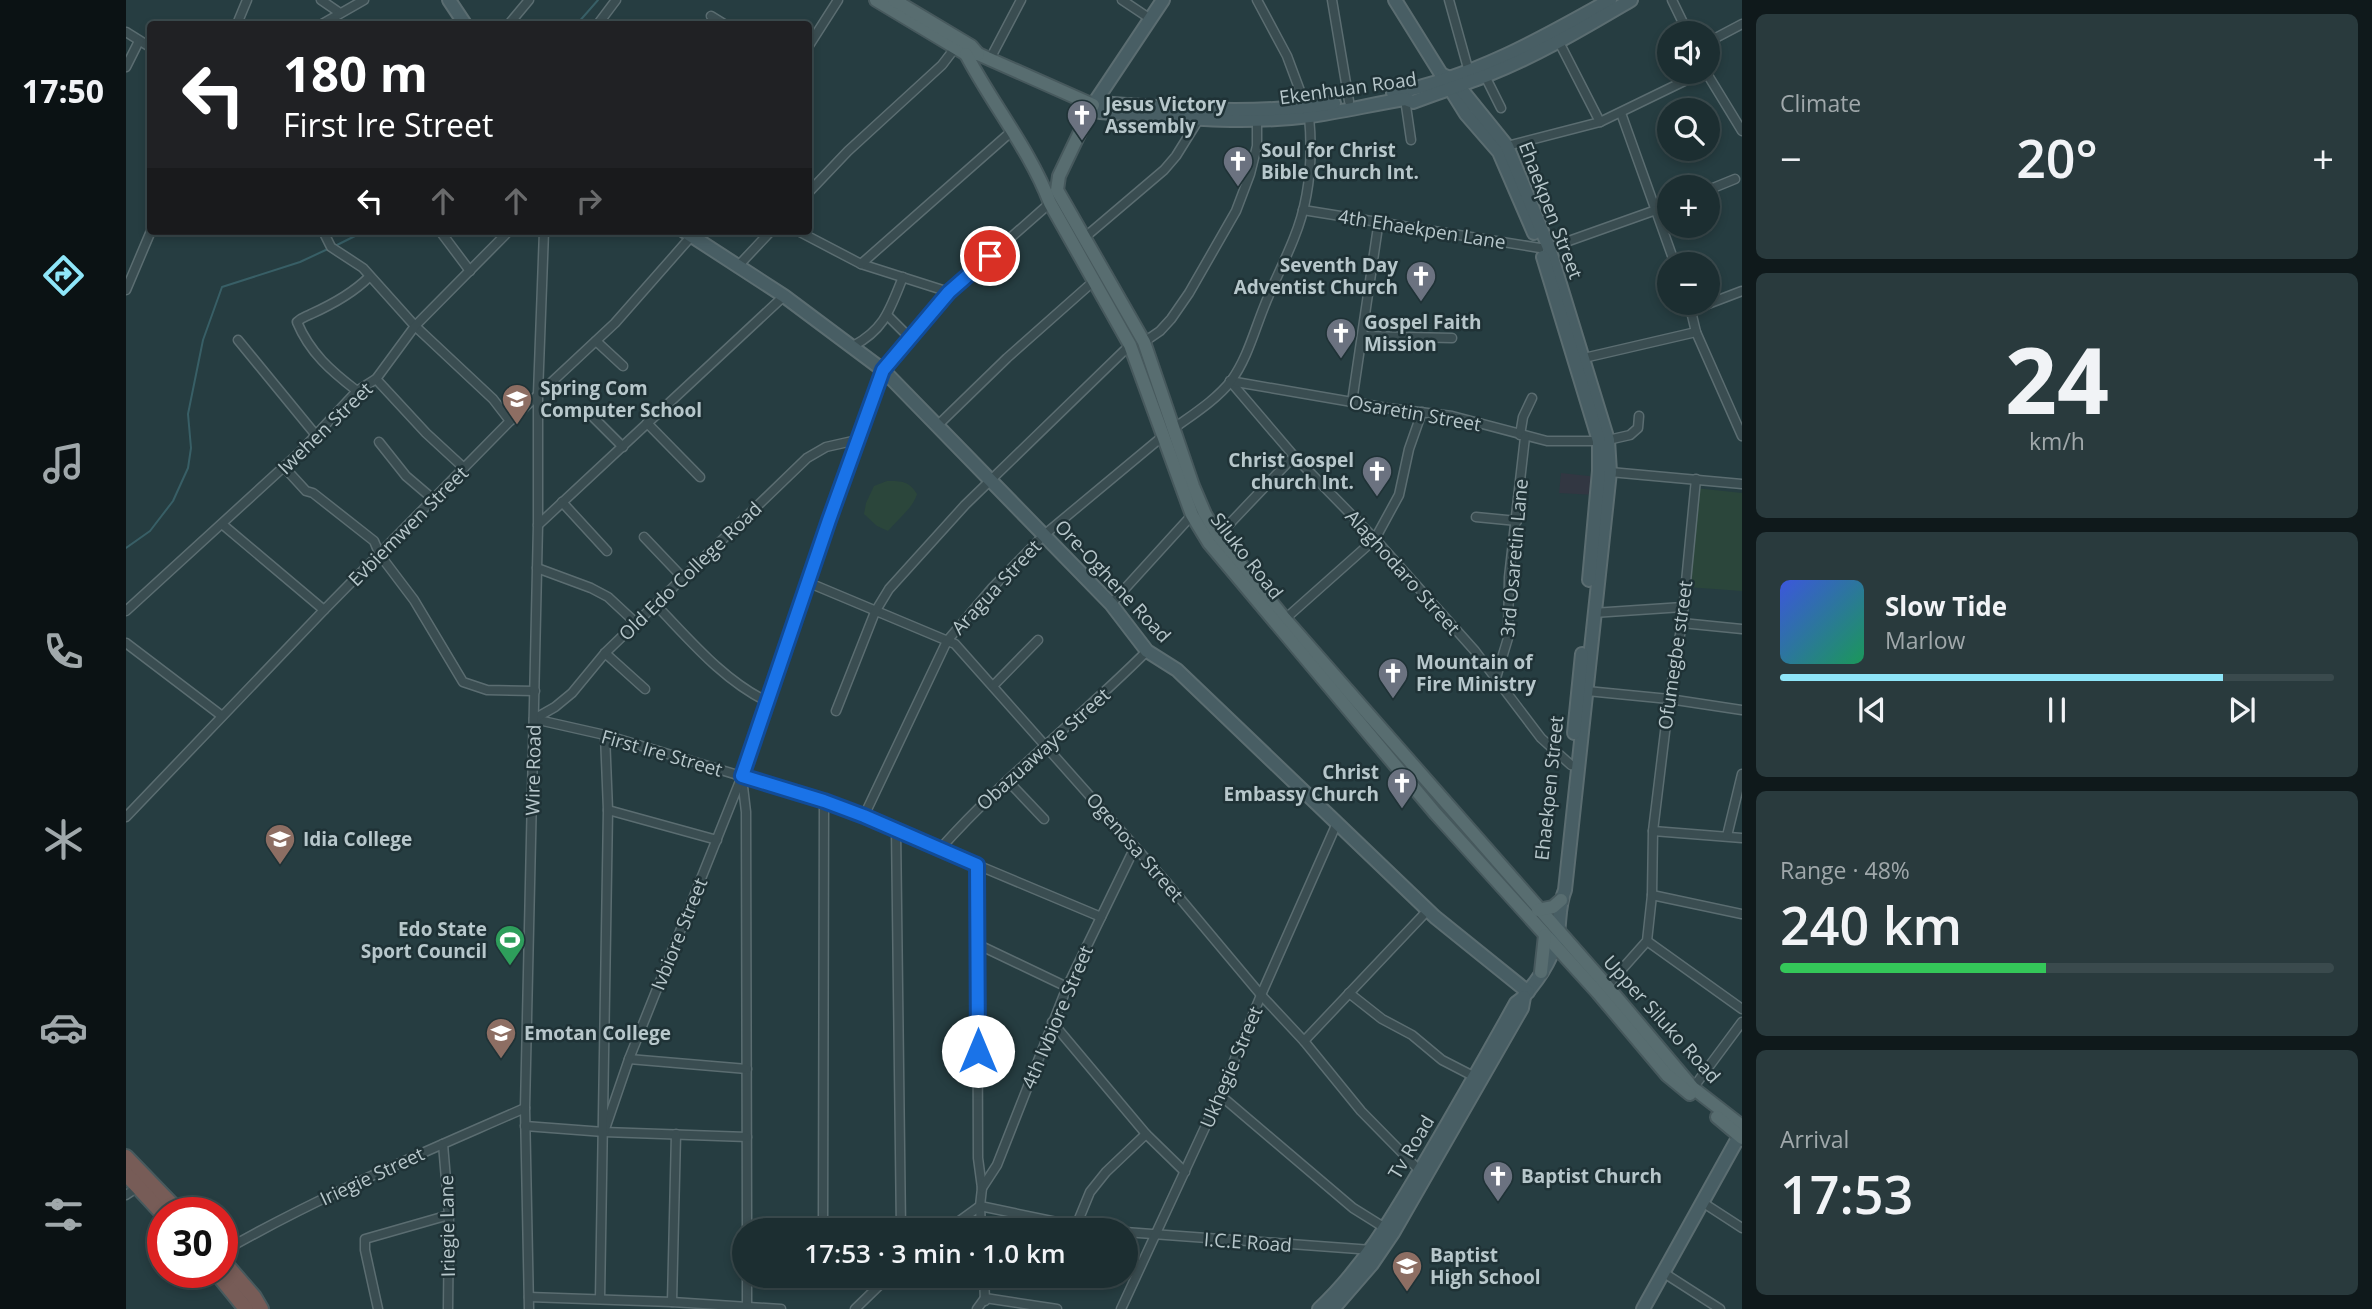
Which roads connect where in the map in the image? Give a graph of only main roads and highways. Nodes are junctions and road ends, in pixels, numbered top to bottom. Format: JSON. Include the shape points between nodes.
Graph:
{"nodes":[{"id":1,"x":876,"y":0,"type":"edge"},
{"id":2,"x":894,"y":0,"type":"edge"},
{"id":3,"x":978,"y":56,"type":"junction"},
{"id":4,"x":983,"y":86,"type":"junction"},
{"id":5,"x":1057,"y":190,"type":"joint"},
{"id":6,"x":1168,"y":433,"type":"junction"},
{"id":7,"x":1441,"y":809,"type":"junction"},
{"id":8,"x":1561,"y":900,"type":"road end"},
{"id":9,"x":1538,"y":910,"type":"junction"},
{"id":10,"x":1552,"y":933,"type":"junction"},
{"id":11,"x":1555,"y":947,"type":"road end"},
{"id":12,"x":1567,"y":959,"type":"junction"},
{"id":13,"x":1741,"y":1133,"type":"edge"},
{"id":14,"x":126,"y":1157,"type":"edge"},
{"id":15,"x":126,"y":1174,"type":"edge"},
{"id":16,"x":132,"y":1191,"type":"edge"},
{"id":17,"x":165,"y":1197,"type":"edge"},
{"id":18,"x":147,"y":1202,"type":"edge"},
{"id":19,"x":238,"y":1278,"type":"edge"},
{"id":20,"x":227,"y":1288,"type":"edge"},
{"id":21,"x":241,"y":1307,"type":"edge"},
{"id":22,"x":261,"y":1309,"type":"edge"}],
"edges":[{"from":1,"to":3,"type":"main road"},
{"from":2,"to":3,"type":"main road","via":[[971,46]]},
{"from":3,"to":4,"type":"main road","name":"Siluko Road"},
{"from":3,"to":4,"type":"main road","via":[[988,73]]},
{"from":3,"to":5,"type":"main road","name":"Ekenhuan Road","via":[[1093,105],[1059,176]]},
{"from":4,"to":6,"type":"main road","name":"Siluko Road","via":[[1042,181],[1130,345]]},
{"from":5,"to":6,"type":"main road","name":"Siluko Road","via":[[1144,342]]},
{"from":6,"to":7,"type":"main road","name":"Siluko Road","via":[[1218,536]]},
{"from":6,"to":7,"type":"main road","name":"Siluko Road","via":[[1192,515],[1209,542],[1274,623]]},
{"from":7,"to":9,"type":"main road","name":"Siluko Road"},
{"from":7,"to":10,"type":"main road","name":"Siluko Road"},
{"from":8,"to":9,"type":"main road"},
{"from":9,"to":10,"type":"main road","name":"Siluko Road"},
{"from":10,"to":12,"type":"main road","via":[[1541,972],[1552,962]]},
{"from":10,"to":13,"type":"main road","name":"Upper Siluko Road","via":[[1606,986],[1693,1088]]},
{"from":11,"to":12,"type":"main road","name":"Upper Siluko Road"},
{"from":12,"to":13,"type":"main road","name":"Upper Siluko Road","via":[[1667,1075]]},
{"from":14,"to":17,"type":"highway"},
{"from":15,"to":16,"type":"highway"},
{"from":16,"to":18,"type":"highway"},
{"from":19,"to":22,"type":"highway"},
{"from":20,"to":21,"type":"highway"}]}
